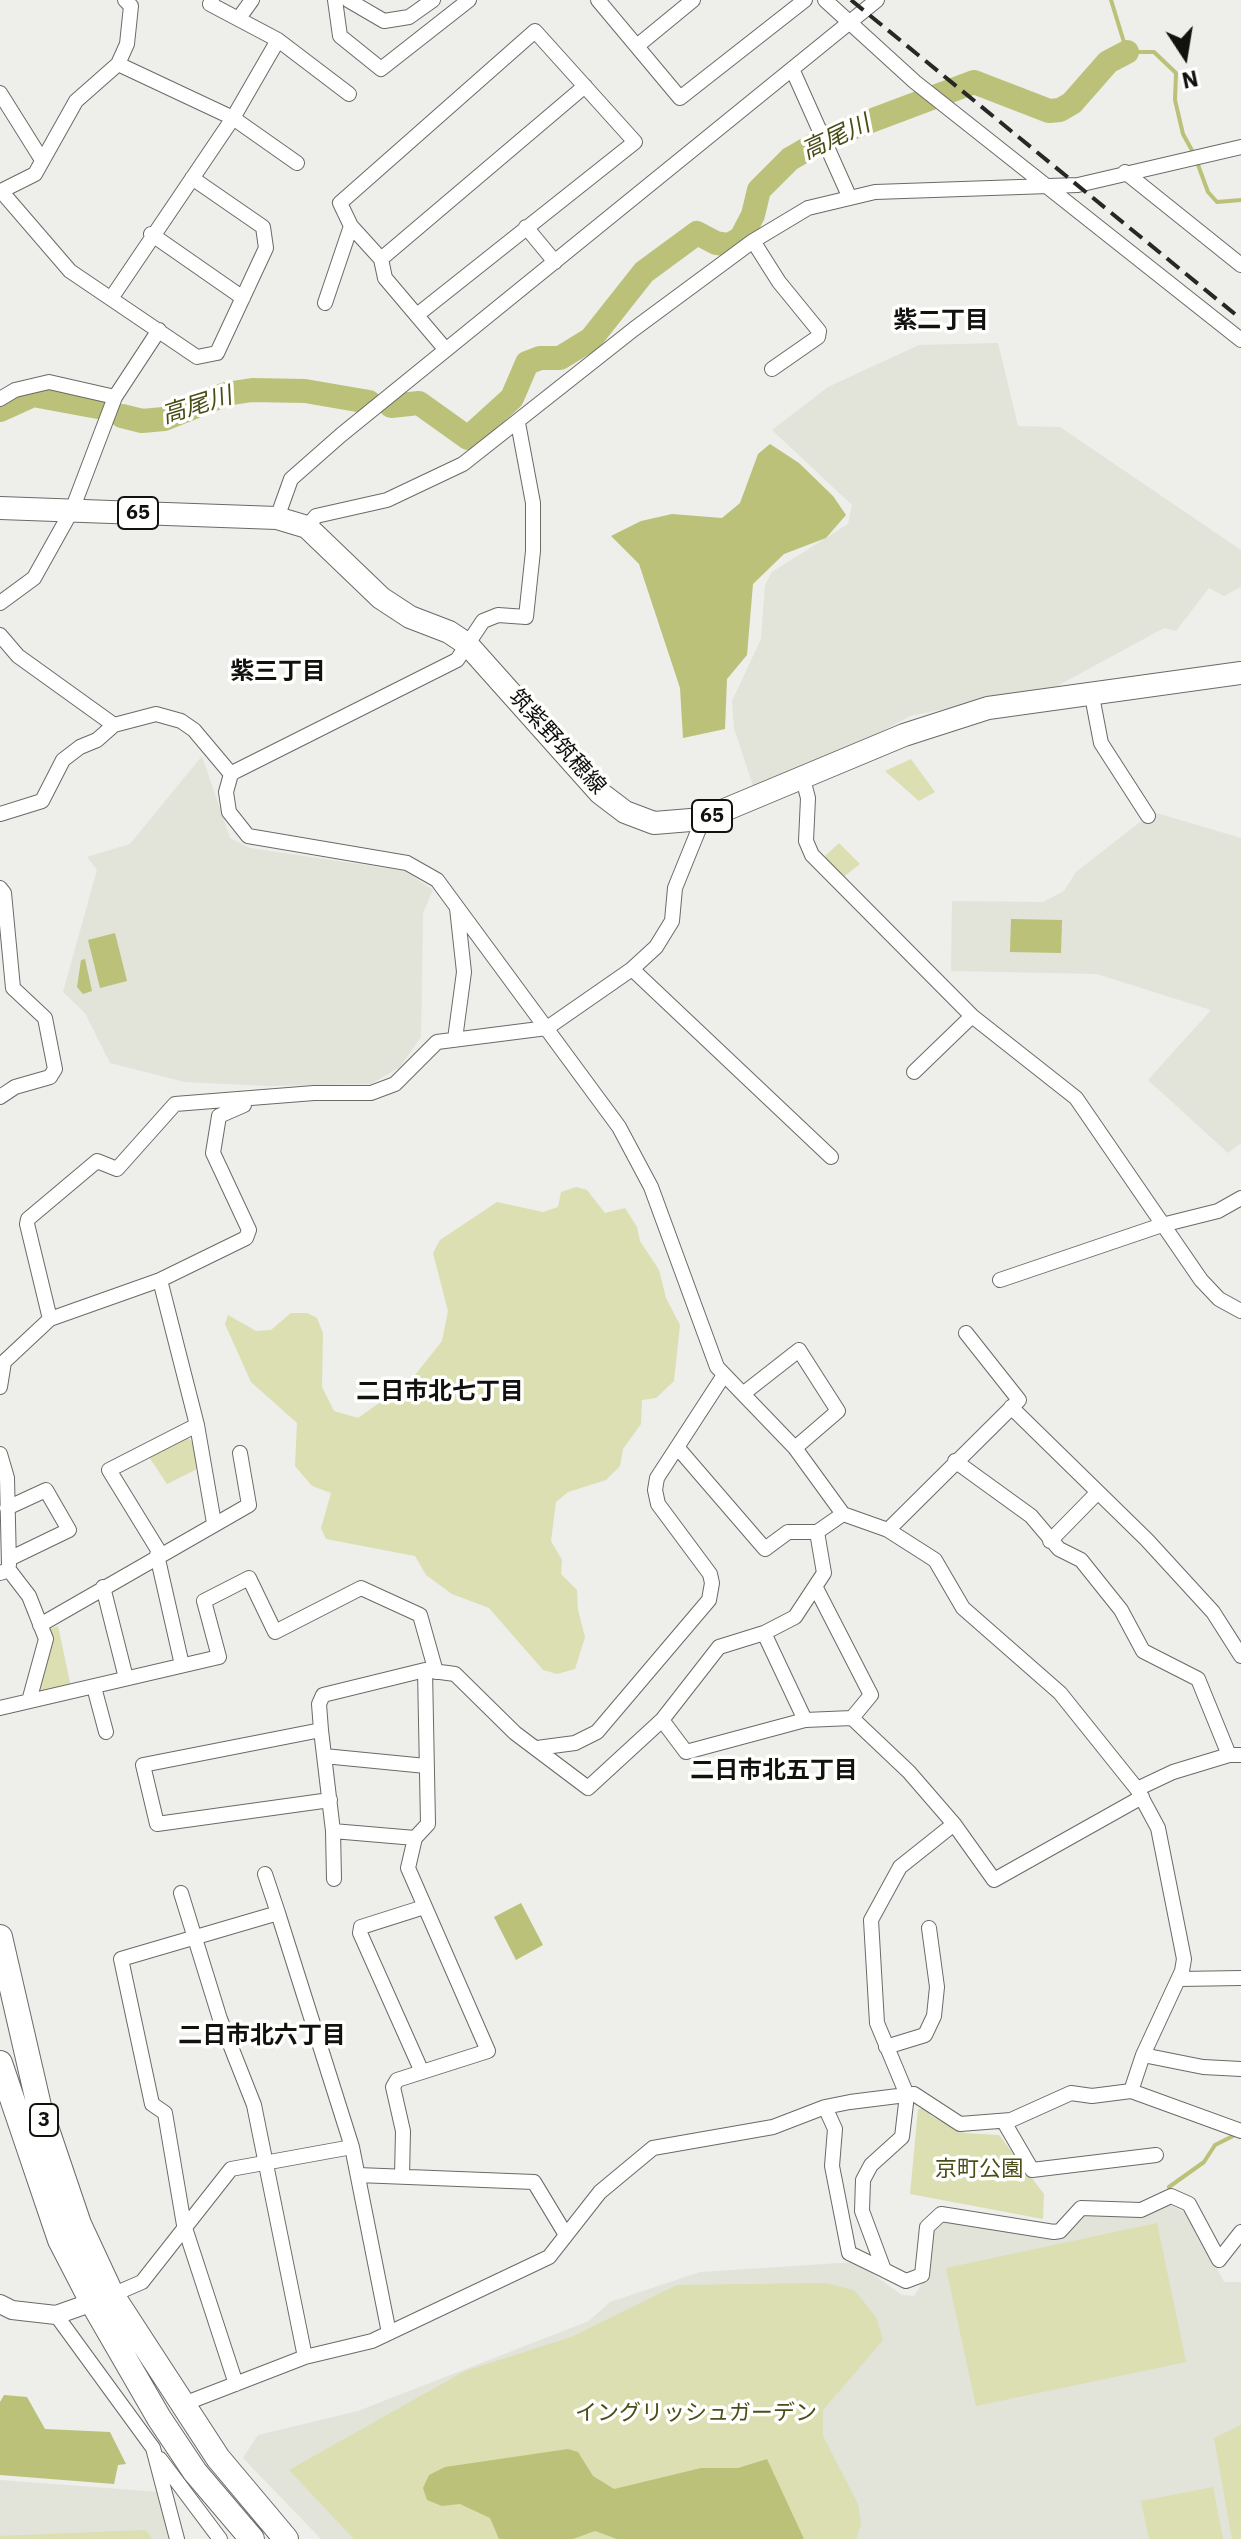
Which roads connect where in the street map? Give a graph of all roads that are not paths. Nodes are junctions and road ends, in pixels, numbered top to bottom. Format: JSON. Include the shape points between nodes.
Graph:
{"nodes":[{"id":1,"x":125,"y":0,"type":"edge"},
{"id":2,"x":212,"y":0,"type":"edge"},
{"id":3,"x":252,"y":0,"type":"edge"},
{"id":4,"x":335,"y":0,"type":"edge"},
{"id":5,"x":348,"y":0,"type":"edge"},
{"id":6,"x":433,"y":0,"type":"edge"},
{"id":7,"x":469,"y":0,"type":"edge"},
{"id":8,"x":598,"y":0,"type":"edge"},
{"id":9,"x":693,"y":0,"type":"edge"},
{"id":10,"x":805,"y":0,"type":"edge"},
{"id":11,"x":825,"y":0,"type":"edge"},
{"id":12,"x":877,"y":0,"type":"edge"},
{"id":13,"x":239,"y":18,"type":"junction"},
{"id":14,"x":850,"y":24,"type":"junction"},
{"id":15,"x":278,"y":40,"type":"junction"},
{"id":16,"x":637,"y":46,"type":"junction"},
{"id":17,"x":118,"y":64,"type":"junction"},
{"id":18,"x":793,"y":71,"type":"junction"},
{"id":19,"x":585,"y":86,"type":"junction"},
{"id":20,"x":0,"y":93,"type":"edge"},
{"id":21,"x":349,"y":94,"type":"dead end"},
{"id":22,"x":233,"y":118,"type":"junction"},
{"id":23,"x":1241,"y":147,"type":"edge"},
{"id":24,"x":42,"y":160,"type":"junction"},
{"id":25,"x":297,"y":163,"type":"dead end"},
{"id":26,"x":1125,"y":172,"type":"junction"},
{"id":27,"x":192,"y":178,"type":"junction"},
{"id":28,"x":1051,"y":188,"type":"junction"},
{"id":29,"x":849,"y":196,"type":"junction"},
{"id":30,"x":351,"y":226,"type":"junction"},
{"id":31,"x":526,"y":227,"type":"junction"},
{"id":32,"x":151,"y":234,"type":"junction"},
{"id":33,"x":753,"y":241,"type":"junction"},
{"id":34,"x":381,"y":259,"type":"junction"},
{"id":35,"x":555,"y":262,"type":"junction"},
{"id":36,"x":1241,"y":265,"type":"edge"},
{"id":37,"x":112,"y":297,"type":"junction"},
{"id":38,"x":243,"y":298,"type":"junction"},
{"id":39,"x":325,"y":303,"type":"dead end"},
{"id":40,"x":417,"y":315,"type":"junction"},
{"id":41,"x":159,"y":330,"type":"junction"},
{"id":42,"x":1241,"y":340,"type":"edge"},
{"id":43,"x":446,"y":350,"type":"junction"},
{"id":44,"x":772,"y":369,"type":"dead end"},
{"id":45,"x":115,"y":397,"type":"junction"},
{"id":46,"x":0,"y":399,"type":"edge"},
{"id":47,"x":518,"y":423,"type":"junction"},
{"id":48,"x":0,"y":508,"type":"edge"},
{"id":49,"x":72,"y":510,"type":"junction"},
{"id":50,"x":277,"y":518,"type":"junction"},
{"id":51,"x":307,"y":527,"type":"junction"},
{"id":52,"x":0,"y":603,"type":"edge"},
{"id":53,"x":0,"y":635,"type":"edge"},
{"id":54,"x":467,"y":644,"type":"junction"},
{"id":55,"x":1241,"y":673,"type":"edge"},
{"id":56,"x":1091,"y":691,"type":"junction"},
{"id":57,"x":114,"y":725,"type":"junction"},
{"id":58,"x":231,"y":774,"type":"junction"},
{"id":59,"x":803,"y":779,"type":"junction"},
{"id":60,"x":0,"y":814,"type":"edge"},
{"id":61,"x":1148,"y":816,"type":"dead end"},
{"id":62,"x":703,"y":819,"type":"junction"},
{"id":63,"x":0,"y":888,"type":"edge"},
{"id":64,"x":456,"y":906,"type":"junction"},
{"id":65,"x":632,"y":969,"type":"junction"},
{"id":66,"x":972,"y":1016,"type":"junction"},
{"id":67,"x":547,"y":1028,"type":"junction"},
{"id":68,"x":455,"y":1039,"type":"junction"},
{"id":69,"x":914,"y":1072,"type":"dead end"},
{"id":70,"x":0,"y":1097,"type":"edge"},
{"id":71,"x":260,"y":1100,"type":"junction"},
{"id":72,"x":831,"y":1157,"type":"dead end"},
{"id":73,"x":1241,"y":1198,"type":"edge"},
{"id":74,"x":1162,"y":1225,"type":"junction"},
{"id":75,"x":160,"y":1280,"type":"junction"},
{"id":76,"x":1000,"y":1280,"type":"dead end"},
{"id":77,"x":1241,"y":1311,"type":"edge"},
{"id":78,"x":50,"y":1319,"type":"junction"},
{"id":79,"x":966,"y":1333,"type":"dead end"},
{"id":80,"x":724,"y":1375,"type":"junction"},
{"id":81,"x":0,"y":1387,"type":"edge"},
{"id":82,"x":744,"y":1393,"type":"junction"},
{"id":83,"x":1011,"y":1407,"type":"junction"},
{"id":84,"x":197,"y":1425,"type":"junction"},
{"id":85,"x":677,"y":1447,"type":"junction"},
{"id":86,"x":795,"y":1448,"type":"junction"},
{"id":87,"x":240,"y":1453,"type":"dead end"},
{"id":88,"x":0,"y":1454,"type":"edge"},
{"id":89,"x":955,"y":1461,"type":"junction"},
{"id":90,"x":1098,"y":1492,"type":"junction"},
{"id":91,"x":7,"y":1508,"type":"junction"},
{"id":92,"x":843,"y":1514,"type":"junction"},
{"id":93,"x":214,"y":1523,"type":"junction"},
{"id":94,"x":888,"y":1530,"type":"junction"},
{"id":95,"x":817,"y":1532,"type":"junction"},
{"id":96,"x":1050,"y":1541,"type":"junction"},
{"id":97,"x":158,"y":1554,"type":"junction"},
{"id":98,"x":6,"y":1567,"type":"edge"},
{"id":99,"x":103,"y":1587,"type":"junction"},
{"id":100,"x":816,"y":1588,"type":"junction"},
{"id":101,"x":40,"y":1625,"type":"junction"},
{"id":102,"x":764,"y":1633,"type":"junction"},
{"id":103,"x":1241,"y":1656,"type":"edge"},
{"id":104,"x":182,"y":1665,"type":"junction"},
{"id":105,"x":430,"y":1671,"type":"junction"},
{"id":106,"x":126,"y":1678,"type":"junction"},
{"id":107,"x":94,"y":1687,"type":"junction"},
{"id":108,"x":29,"y":1701,"type":"junction"},
{"id":109,"x":0,"y":1708,"type":"edge"},
{"id":110,"x":852,"y":1718,"type":"junction"},
{"id":111,"x":662,"y":1720,"type":"junction"},
{"id":112,"x":805,"y":1720,"type":"junction"},
{"id":113,"x":321,"y":1730,"type":"junction"},
{"id":114,"x":106,"y":1732,"type":"dead end"},
{"id":115,"x":537,"y":1748,"type":"junction"},
{"id":116,"x":1235,"y":1755,"type":"edge"},
{"id":117,"x":324,"y":1756,"type":"junction"},
{"id":118,"x":426,"y":1766,"type":"junction"},
{"id":119,"x":1139,"y":1793,"type":"junction"},
{"id":120,"x":330,"y":1800,"type":"junction"},
{"id":121,"x":954,"y":1824,"type":"junction"},
{"id":122,"x":333,"y":1831,"type":"junction"},
{"id":123,"x":415,"y":1838,"type":"junction"},
{"id":124,"x":265,"y":1874,"type":"dead end"},
{"id":125,"x":334,"y":1879,"type":"dead end"},
{"id":126,"x":181,"y":1893,"type":"dead end"},
{"id":127,"x":424,"y":1907,"type":"junction"},
{"id":128,"x":278,"y":1913,"type":"junction"},
{"id":129,"x":929,"y":1928,"type":"dead end"},
{"id":130,"x":0,"y":1937,"type":"edge"},
{"id":131,"x":195,"y":1937,"type":"junction"},
{"id":132,"x":1241,"y":1978,"type":"edge"},
{"id":133,"x":1179,"y":1979,"type":"junction"},
{"id":134,"x":886,"y":2047,"type":"junction"},
{"id":135,"x":1143,"y":2055,"type":"junction"},
{"id":136,"x":0,"y":2063,"type":"edge"},
{"id":137,"x":1241,"y":2069,"type":"edge"},
{"id":138,"x":422,"y":2072,"type":"junction"},
{"id":139,"x":1131,"y":2091,"type":"junction"},
{"id":140,"x":907,"y":2095,"type":"junction"},
{"id":141,"x":825,"y":2107,"type":"junction"},
{"id":142,"x":1004,"y":2122,"type":"junction"},
{"id":143,"x":1241,"y":2131,"type":"edge"},
{"id":144,"x":352,"y":2147,"type":"junction"},
{"id":145,"x":1156,"y":2155,"type":"dead end"},
{"id":146,"x":268,"y":2160,"type":"junction"},
{"id":147,"x":358,"y":2175,"type":"junction"},
{"id":148,"x":402,"y":2176,"type":"junction"},
{"id":149,"x":184,"y":2225,"type":"junction"},
{"id":150,"x":1241,"y":2232,"type":"edge"},
{"id":151,"x":566,"y":2235,"type":"junction"},
{"id":152,"x":884,"y":2270,"type":"junction"},
{"id":153,"x":102,"y":2298,"type":"junction"},
{"id":154,"x":2,"y":2310,"type":"edge"},
{"id":155,"x":56,"y":2315,"type":"junction"},
{"id":156,"x":389,"y":2333,"type":"junction"},
{"id":157,"x":305,"y":2357,"type":"junction"},
{"id":158,"x":236,"y":2384,"type":"junction"},
{"id":159,"x":181,"y":2405,"type":"junction"},
{"id":160,"x":153,"y":2448,"type":"junction"},
{"id":161,"x":177,"y":2539,"type":"edge"},
{"id":162,"x":220,"y":2539,"type":"edge"},
{"id":163,"x":252,"y":2539,"type":"edge"},
{"id":164,"x":286,"y":2539,"type":"edge"}],
"edges":[{"from":1,"to":17,"type":"street","via":[[131,6],[127,44]]},
{"from":2,"to":13,"type":"street","via":[[210,4]]},
{"from":3,"to":13,"type":"street"},
{"from":4,"to":7,"type":"street","via":[[340,36],[381,69]]},
{"from":5,"to":6,"type":"street","via":[[384,21],[409,17]]},
{"from":8,"to":16,"type":"street"},
{"from":9,"to":16,"type":"street"},
{"from":10,"to":16,"type":"street","via":[[680,98]]},
{"from":11,"to":14,"type":"street"},
{"from":12,"to":14,"type":"street"},
{"from":13,"to":15,"type":"street"},
{"from":14,"to":18,"type":"street"},
{"from":14,"to":28,"type":"street"},
{"from":15,"to":21,"type":"street"},
{"from":15,"to":22,"type":"street"},
{"from":17,"to":22,"type":"street"},
{"from":17,"to":24,"type":"street","via":[[76,101]]},
{"from":18,"to":29,"type":"street"},
{"from":18,"to":35,"type":"street"},
{"from":19,"to":30,"type":"street","via":[[535,31],[346,194],[340,203]]},
{"from":19,"to":31,"type":"street","via":[[635,142]]},
{"from":19,"to":34,"type":"street"},
{"from":20,"to":24,"type":"street"},
{"from":22,"to":25,"type":"street"},
{"from":22,"to":27,"type":"street"},
{"from":23,"to":26,"type":"street"},
{"from":24,"to":37,"type":"street","via":[[35,174],[1,191],[70,271]]},
{"from":26,"to":28,"type":"street"},
{"from":26,"to":36,"type":"street"},
{"from":27,"to":32,"type":"street"},
{"from":27,"to":38,"type":"street","via":[[263,227],[266,248]]},
{"from":28,"to":29,"type":"street"},
{"from":28,"to":42,"type":"street"},
{"from":29,"to":33,"type":"street","via":[[808,208]]},
{"from":30,"to":34,"type":"street"},
{"from":30,"to":39,"type":"street"},
{"from":31,"to":35,"type":"street"},
{"from":31,"to":40,"type":"street"},
{"from":32,"to":37,"type":"street"},
{"from":32,"to":38,"type":"street"},
{"from":33,"to":44,"type":"street","via":[[819,331],[818,337]]},
{"from":33,"to":47,"type":"street"},
{"from":34,"to":40,"type":"street","via":[[385,278]]},
{"from":35,"to":43,"type":"street"},
{"from":37,"to":41,"type":"street"},
{"from":38,"to":41,"type":"street","via":[[217,353],[197,357]]},
{"from":40,"to":43,"type":"street"},
{"from":41,"to":45,"type":"street"},
{"from":43,"to":50,"type":"street","via":[[296,474],[283,493]]},
{"from":45,"to":46,"type":"street","via":[[49,382]]},
{"from":45,"to":49,"type":"street"},
{"from":47,"to":51,"type":"street","via":[[463,464],[387,500],[316,516]]},
{"from":47,"to":54,"type":"street","via":[[533,503],[526,617],[498,615],[483,621]]},
{"from":48,"to":49,"type":"main road","name":"筑紫野筑穂線","number":"65"},
{"from":49,"to":50,"type":"main road","name":"筑紫野筑穂線","number":"65"},
{"from":49,"to":52,"type":"street","via":[[34,578]]},
{"from":50,"to":51,"type":"main road","name":"筑紫野筑穂線","number":"65"},
{"from":51,"to":54,"type":"main road","name":"筑紫野筑穂線","number":"65","via":[[381,598]]},
{"from":53,"to":57,"type":"street","via":[[18,656]]},
{"from":54,"to":58,"type":"street","via":[[457,660]]},
{"from":54,"to":62,"type":"main road","name":"筑紫野筑穂線","number":"65","via":[[600,793],[625,812],[654,823]]},
{"from":55,"to":56,"type":"main road","name":"筑紫野筑穂線","number":"65"},
{"from":56,"to":59,"type":"main road","name":"筑紫野筑穂線","number":"65","via":[[975,712],[904,735]]},
{"from":56,"to":61,"type":"street","via":[[1101,743]]},
{"from":57,"to":58,"type":"street","via":[[156,714],[181,721]]},
{"from":57,"to":60,"type":"street","via":[[63,760],[42,801]]},
{"from":58,"to":64,"type":"street","via":[[226,792],[229,812],[248,836],[407,863],[437,880]]},
{"from":59,"to":62,"type":"main road","name":"筑紫野筑穂線","number":"65"},
{"from":59,"to":66,"type":"street","via":[[808,798],[806,841],[812,855]]},
{"from":62,"to":65,"type":"street","via":[[675,888],[672,921],[653,951]]},
{"from":63,"to":70,"type":"street","via":[[13,988],[45,1018],[55,1069],[50,1077]]},
{"from":64,"to":67,"type":"street"},
{"from":64,"to":68,"type":"street","via":[[464,972]]},
{"from":65,"to":67,"type":"street"},
{"from":65,"to":72,"type":"street"},
{"from":66,"to":69,"type":"street"},
{"from":66,"to":74,"type":"street","via":[[1081,1103]]},
{"from":67,"to":68,"type":"street"},
{"from":67,"to":80,"type":"street","via":[[619,1127],[651,1187],[711,1357]]},
{"from":68,"to":71,"type":"street","via":[[432,1046],[385,1089]]},
{"from":71,"to":75,"type":"street","via":[[219,1116],[213,1153],[249,1230],[246,1238]]},
{"from":71,"to":78,"type":"street","via":[[175,1104],[117,1169],[97,1161],[28,1219]]},
{"from":73,"to":74,"type":"street","via":[[1218,1211]]},
{"from":74,"to":76,"type":"street"},
{"from":74,"to":77,"type":"street","via":[[1212,1293]]},
{"from":75,"to":78,"type":"street"},
{"from":75,"to":84,"type":"street"},
{"from":78,"to":81,"type":"street","via":[[4,1362]]},
{"from":79,"to":83,"type":"street","via":[[1019,1400]]},
{"from":80,"to":82,"type":"street"},
{"from":80,"to":85,"type":"street"},
{"from":82,"to":86,"type":"street"},
{"from":82,"to":86,"type":"street","via":[[799,1350],[838,1411]]},
{"from":83,"to":89,"type":"street"},
{"from":83,"to":90,"type":"street"},
{"from":84,"to":93,"type":"street"},
{"from":84,"to":97,"type":"street","via":[[109,1470]]},
{"from":85,"to":95,"type":"street","via":[[765,1549],[788,1532]]},
{"from":85,"to":115,"type":"street","via":[[657,1478],[655,1495],[710,1574],[709,1600],[597,1732],[575,1743]]},
{"from":86,"to":92,"type":"street"},
{"from":87,"to":93,"type":"street","via":[[249,1505]]},
{"from":88,"to":91,"type":"street"},
{"from":89,"to":94,"type":"street"},
{"from":89,"to":96,"type":"street","via":[[1031,1516]]},
{"from":90,"to":96,"type":"street"},
{"from":90,"to":103,"type":"street","via":[[1213,1612]]},
{"from":91,"to":98,"type":"street"},
{"from":91,"to":98,"type":"street","via":[[46,1490],[69,1530]]},
{"from":92,"to":94,"type":"street"},
{"from":92,"to":95,"type":"street"},
{"from":93,"to":97,"type":"street"},
{"from":94,"to":119,"type":"street","via":[[935,1560],[963,1608],[1060,1693]]},
{"from":95,"to":100,"type":"street","via":[[825,1567]]},
{"from":96,"to":116,"type":"street","via":[[1081,1560],[1121,1610],[1143,1651],[1198,1679]]},
{"from":97,"to":99,"type":"street"},
{"from":97,"to":104,"type":"street"},
{"from":98,"to":101,"type":"street","via":[[29,1596]]},
{"from":99,"to":101,"type":"street"},
{"from":99,"to":106,"type":"street"},
{"from":100,"to":102,"type":"street","via":[[790,1622]]},
{"from":100,"to":110,"type":"street","via":[[871,1695]]},
{"from":101,"to":108,"type":"street","via":[[46,1644]]},
{"from":102,"to":111,"type":"street","via":[[719,1647]]},
{"from":102,"to":112,"type":"street"},
{"from":104,"to":105,"type":"street","via":[[219,1657],[204,1601],[249,1578],[275,1632],[361,1588],[420,1615]]},
{"from":104,"to":106,"type":"street"},
{"from":105,"to":113,"type":"street","via":[[323,1695]]},
{"from":105,"to":115,"type":"street","via":[[455,1674]]},
{"from":105,"to":118,"type":"street"},
{"from":106,"to":107,"type":"street"},
{"from":107,"to":108,"type":"street"},
{"from":107,"to":114,"type":"street"},
{"from":108,"to":109,"type":"street"},
{"from":110,"to":112,"type":"street"},
{"from":110,"to":121,"type":"street"},
{"from":111,"to":112,"type":"street","via":[[686,1752]]},
{"from":111,"to":115,"type":"street","via":[[588,1788]]},
{"from":113,"to":117,"type":"street"},
{"from":113,"to":120,"type":"street","via":[[143,1765],[157,1824]]},
{"from":116,"to":119,"type":"street","via":[[1173,1772]]},
{"from":117,"to":118,"type":"street"},
{"from":117,"to":120,"type":"street"},
{"from":118,"to":123,"type":"street","via":[[428,1824]]},
{"from":119,"to":121,"type":"street","via":[[994,1880]]},
{"from":119,"to":133,"type":"street","via":[[1158,1828],[1184,1959]]},
{"from":120,"to":122,"type":"street"},
{"from":121,"to":134,"type":"street","via":[[900,1867],[871,1920],[875,2009]]},
{"from":122,"to":123,"type":"street"},
{"from":122,"to":125,"type":"street"},
{"from":123,"to":127,"type":"street","via":[[408,1868]]},
{"from":124,"to":128,"type":"street"},
{"from":126,"to":131,"type":"street"},
{"from":127,"to":138,"type":"street","via":[[361,1927],[360,1933]]},
{"from":127,"to":138,"type":"street","via":[[488,2051]]},
{"from":128,"to":131,"type":"street"},
{"from":128,"to":144,"type":"street"},
{"from":129,"to":134,"type":"street","via":[[937,1987],[934,2016],[925,2035]]},
{"from":130,"to":153,"type":"highway","number":"3","via":[[39,2106]]},
{"from":131,"to":146,"type":"street"},
{"from":131,"to":149,"type":"street","via":[[121,1959],[152,2104],[165,2113]]},
{"from":132,"to":133,"type":"street"},
{"from":133,"to":135,"type":"street"},
{"from":134,"to":140,"type":"street"},
{"from":135,"to":137,"type":"street"},
{"from":135,"to":139,"type":"street"},
{"from":136,"to":153,"type":"highway","number":"3","via":[[60,2240]]},
{"from":138,"to":148,"type":"street","via":[[397,2080],[393,2087],[403,2131]]},
{"from":139,"to":142,"type":"street","via":[[1071,2093]]},
{"from":139,"to":143,"type":"street"},
{"from":140,"to":141,"type":"street"},
{"from":140,"to":142,"type":"street","via":[[914,2094],[960,2124]]},
{"from":140,"to":152,"type":"street","via":[[902,2137],[871,2165],[863,2180],[862,2211]]},
{"from":141,"to":151,"type":"street","via":[[773,2127],[653,2148],[600,2192]]},
{"from":141,"to":152,"type":"street","via":[[835,2129],[832,2166],[849,2253]]},
{"from":142,"to":145,"type":"street","via":[[1032,2170]]},
{"from":144,"to":146,"type":"street"},
{"from":144,"to":147,"type":"street"},
{"from":146,"to":149,"type":"street","via":[[231,2169]]},
{"from":146,"to":157,"type":"street"},
{"from":147,"to":148,"type":"street"},
{"from":147,"to":156,"type":"street"},
{"from":148,"to":151,"type":"street","via":[[534,2182]]},
{"from":149,"to":153,"type":"street","via":[[142,2282]]},
{"from":149,"to":158,"type":"street"},
{"from":150,"to":152,"type":"street","via":[[1219,2260],[1189,2204],[1171,2196],[1141,2210],[1081,2208],[1054,2232],[941,2214],[927,2227],[922,2275],[906,2281]]},
{"from":151,"to":156,"type":"street","via":[[549,2257]]},
{"from":153,"to":155,"type":"street"},
{"from":153,"to":159,"type":"highway","number":"3"},
{"from":153,"to":163,"type":"highway","number":"3","via":[[159,2418],[195,2472]]},
{"from":154,"to":155,"type":"street"},
{"from":155,"to":160,"type":"street"},
{"from":156,"to":157,"type":"street"},
{"from":157,"to":158,"type":"street"},
{"from":158,"to":159,"type":"street"},
{"from":159,"to":164,"type":"highway","number":"3"},
{"from":160,"to":161,"type":"street"},
{"from":160,"to":162,"type":"street"}]}
